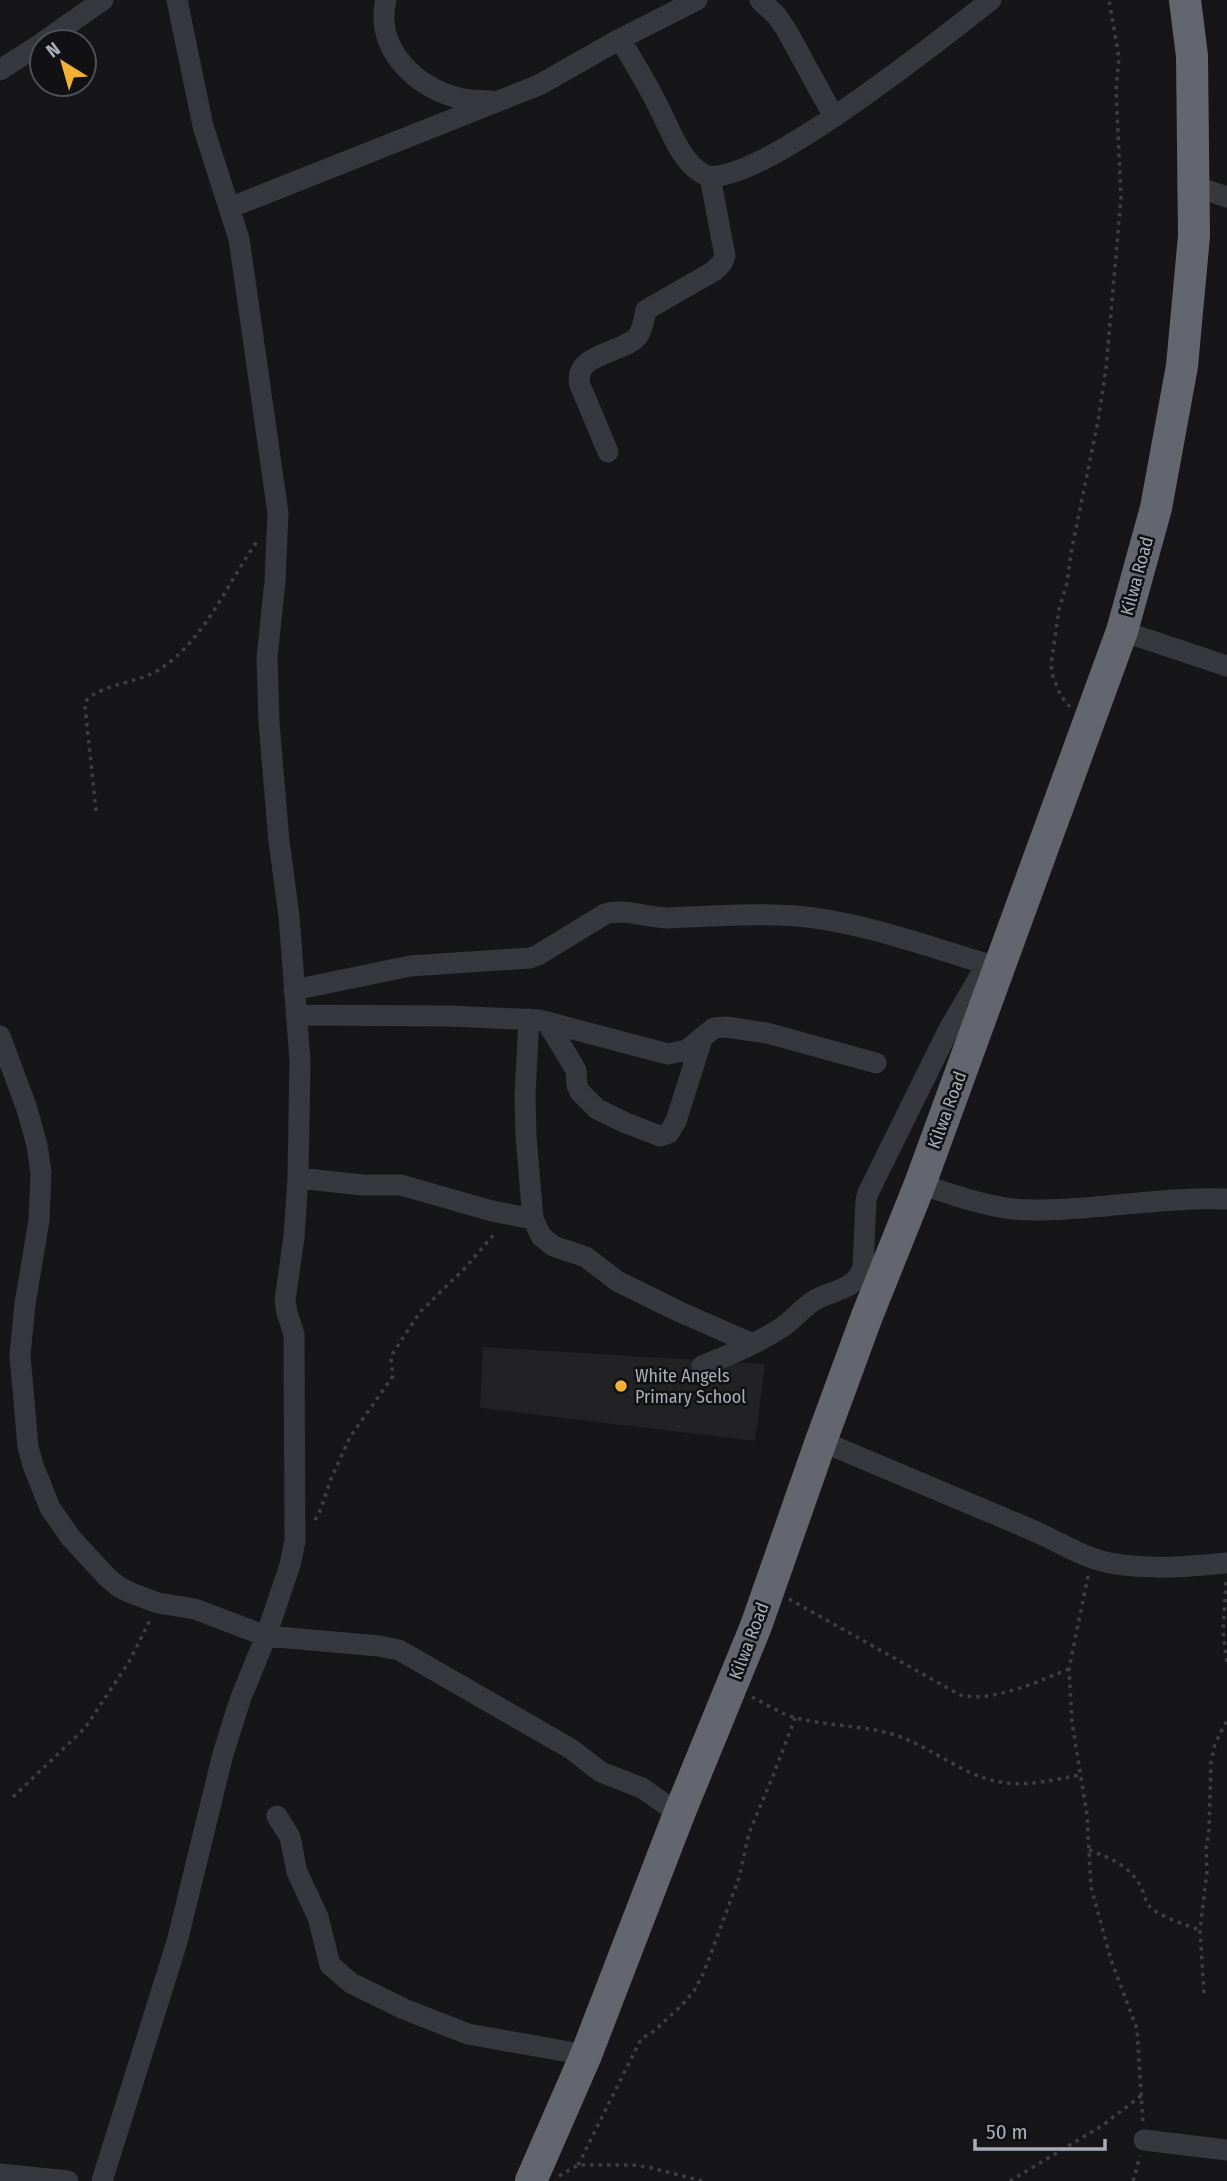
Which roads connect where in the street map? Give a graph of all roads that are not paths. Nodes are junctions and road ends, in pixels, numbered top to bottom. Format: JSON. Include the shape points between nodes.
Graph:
{"nodes":[{"id":1,"x":103,"y":0,"type":"edge"},
{"id":2,"x":177,"y":0,"type":"edge"},
{"id":3,"x":386,"y":0,"type":"edge"},
{"id":4,"x":697,"y":0,"type":"edge"},
{"id":5,"x":760,"y":0,"type":"edge"},
{"id":6,"x":990,"y":0,"type":"edge"},
{"id":7,"x":1185,"y":0,"type":"edge"},
{"id":8,"x":62,"y":28,"type":"edge"},
{"id":9,"x":620,"y":39,"type":"junction"},
{"id":10,"x":28,"y":51,"type":"edge"},
{"id":11,"x":0,"y":70,"type":"edge"},
{"id":12,"x":496,"y":102,"type":"junction"},
{"id":13,"x":834,"y":117,"type":"junction"},
{"id":14,"x":710,"y":177,"type":"junction"},
{"id":15,"x":1194,"y":186,"type":"junction"},
{"id":16,"x":1227,"y":197,"type":"edge"},
{"id":17,"x":229,"y":208,"type":"junction"},
{"id":18,"x":608,"y":452,"type":"dead end"},
{"id":19,"x":1122,"y":631,"type":"junction"},
{"id":20,"x":1227,"y":666,"type":"edge"},
{"id":21,"x":992,"y":967,"type":"junction"},
{"id":22,"x":294,"y":990,"type":"junction"},
{"id":23,"x":296,"y":1014,"type":"junction"},
{"id":24,"x":538,"y":1021,"type":"junction"},
{"id":25,"x":0,"y":1036,"type":"edge"},
{"id":26,"x":702,"y":1039,"type":"junction"},
{"id":27,"x":876,"y":1063,"type":"dead end"},
{"id":28,"x":298,"y":1178,"type":"junction"},
{"id":29,"x":920,"y":1184,"type":"junction"},
{"id":30,"x":1227,"y":1199,"type":"edge"},
{"id":31,"x":533,"y":1219,"type":"junction"},
{"id":32,"x":753,"y":1344,"type":"junction"},
{"id":33,"x":702,"y":1366,"type":"dead end"},
{"id":34,"x":821,"y":1441,"type":"junction"},
{"id":35,"x":1227,"y":1563,"type":"edge"},
{"id":36,"x":266,"y":1636,"type":"junction"},
{"id":37,"x":679,"y":1814,"type":"junction"},
{"id":38,"x":276,"y":1816,"type":"dead end"},
{"id":39,"x":586,"y":2055,"type":"junction"},
{"id":40,"x":1144,"y":2140,"type":"road end"},
{"id":41,"x":1227,"y":2150,"type":"edge"},
{"id":42,"x":0,"y":2174,"type":"edge"},
{"id":43,"x":68,"y":2181,"type":"edge"},
{"id":44,"x":102,"y":2181,"type":"edge"},
{"id":45,"x":531,"y":2181,"type":"edge"}],
"edges":[{"from":1,"to":8,"type":"street"},
{"from":2,"to":17,"type":"street","via":[[203,126]]},
{"from":3,"to":12,"type":"street","via":[[384,30],[407,70],[428,86],[458,98]]},
{"from":4,"to":9,"type":"street"},
{"from":5,"to":13,"type":"street","via":[[787,31]]},
{"from":6,"to":13,"type":"street"},
{"from":7,"to":15,"type":"highway","name":"Kilwa Road","via":[[1192,56]]},
{"from":9,"to":12,"type":"street","via":[[539,85]]},
{"from":9,"to":14,"type":"street","via":[[682,155]]},
{"from":10,"to":11,"type":"street"},
{"from":12,"to":17,"type":"street"},
{"from":13,"to":14,"type":"street","via":[[754,163]]},
{"from":14,"to":18,"type":"street","via":[[722,263],[648,309],[638,336],[587,362],[579,374],[579,385]]},
{"from":15,"to":16,"type":"street"},
{"from":15,"to":19,"type":"highway","name":"Kilwa Road","via":[[1182,366],[1156,508]]},
{"from":17,"to":22,"type":"street","via":[[239,239],[278,513],[267,658],[268,710]]},
{"from":19,"to":20,"type":"street"},
{"from":19,"to":21,"type":"highway","name":"Kilwa Road"},
{"from":21,"to":22,"type":"street","via":[[885,934],[797,916],[664,918],[616,911],[530,958],[410,966]]},
{"from":21,"to":29,"type":"highway","name":"Kilwa Road"},
{"from":21,"to":32,"type":"street","via":[[949,1029],[868,1193],[860,1275],[854,1283],[802,1308]]},
{"from":22,"to":23,"type":"street"},
{"from":23,"to":24,"type":"street"},
{"from":23,"to":28,"type":"street"},
{"from":24,"to":26,"type":"street","via":[[668,1054],[687,1050]]},
{"from":24,"to":26,"type":"street","via":[[576,1070],[580,1092],[597,1109],[660,1136],[669,1133],[676,1121]]},
{"from":24,"to":31,"type":"street","via":[[525,1104]]},
{"from":25,"to":36,"type":"street","via":[[27,1109],[41,1173],[20,1355],[29,1447],[50,1508],[71,1538],[119,1587]]},
{"from":26,"to":27,"type":"street","via":[[714,1028],[726,1027],[766,1033]]},
{"from":28,"to":31,"type":"street","via":[[401,1185]]},
{"from":28,"to":36,"type":"street","via":[[285,1300],[294,1334],[295,1541]]},
{"from":29,"to":30,"type":"street","via":[[979,1202],[1026,1209]]},
{"from":29,"to":34,"type":"highway","name":"Kilwa Road"},
{"from":31,"to":32,"type":"street","via":[[541,1236],[553,1246],[586,1257],[617,1281]]},
{"from":32,"to":33,"type":"street"},
{"from":34,"to":35,"type":"street","via":[[1092,1558],[1143,1568]]},
{"from":34,"to":37,"type":"highway","name":"Kilwa Road","via":[[731,1688]]},
{"from":36,"to":37,"type":"street","via":[[399,1650],[571,1749],[601,1772],[642,1788]]},
{"from":36,"to":44,"type":"street","via":[[223,1754],[177,1942]]},
{"from":37,"to":39,"type":"highway","name":"Kilwa Road"},
{"from":38,"to":39,"type":"street","via":[[290,1837],[297,1872],[318,1917],[330,1965],[351,1983],[468,2034]]},
{"from":39,"to":45,"type":"highway","name":"Kilwa Road"},
{"from":40,"to":41,"type":"street"},
{"from":42,"to":43,"type":"street"}]}
